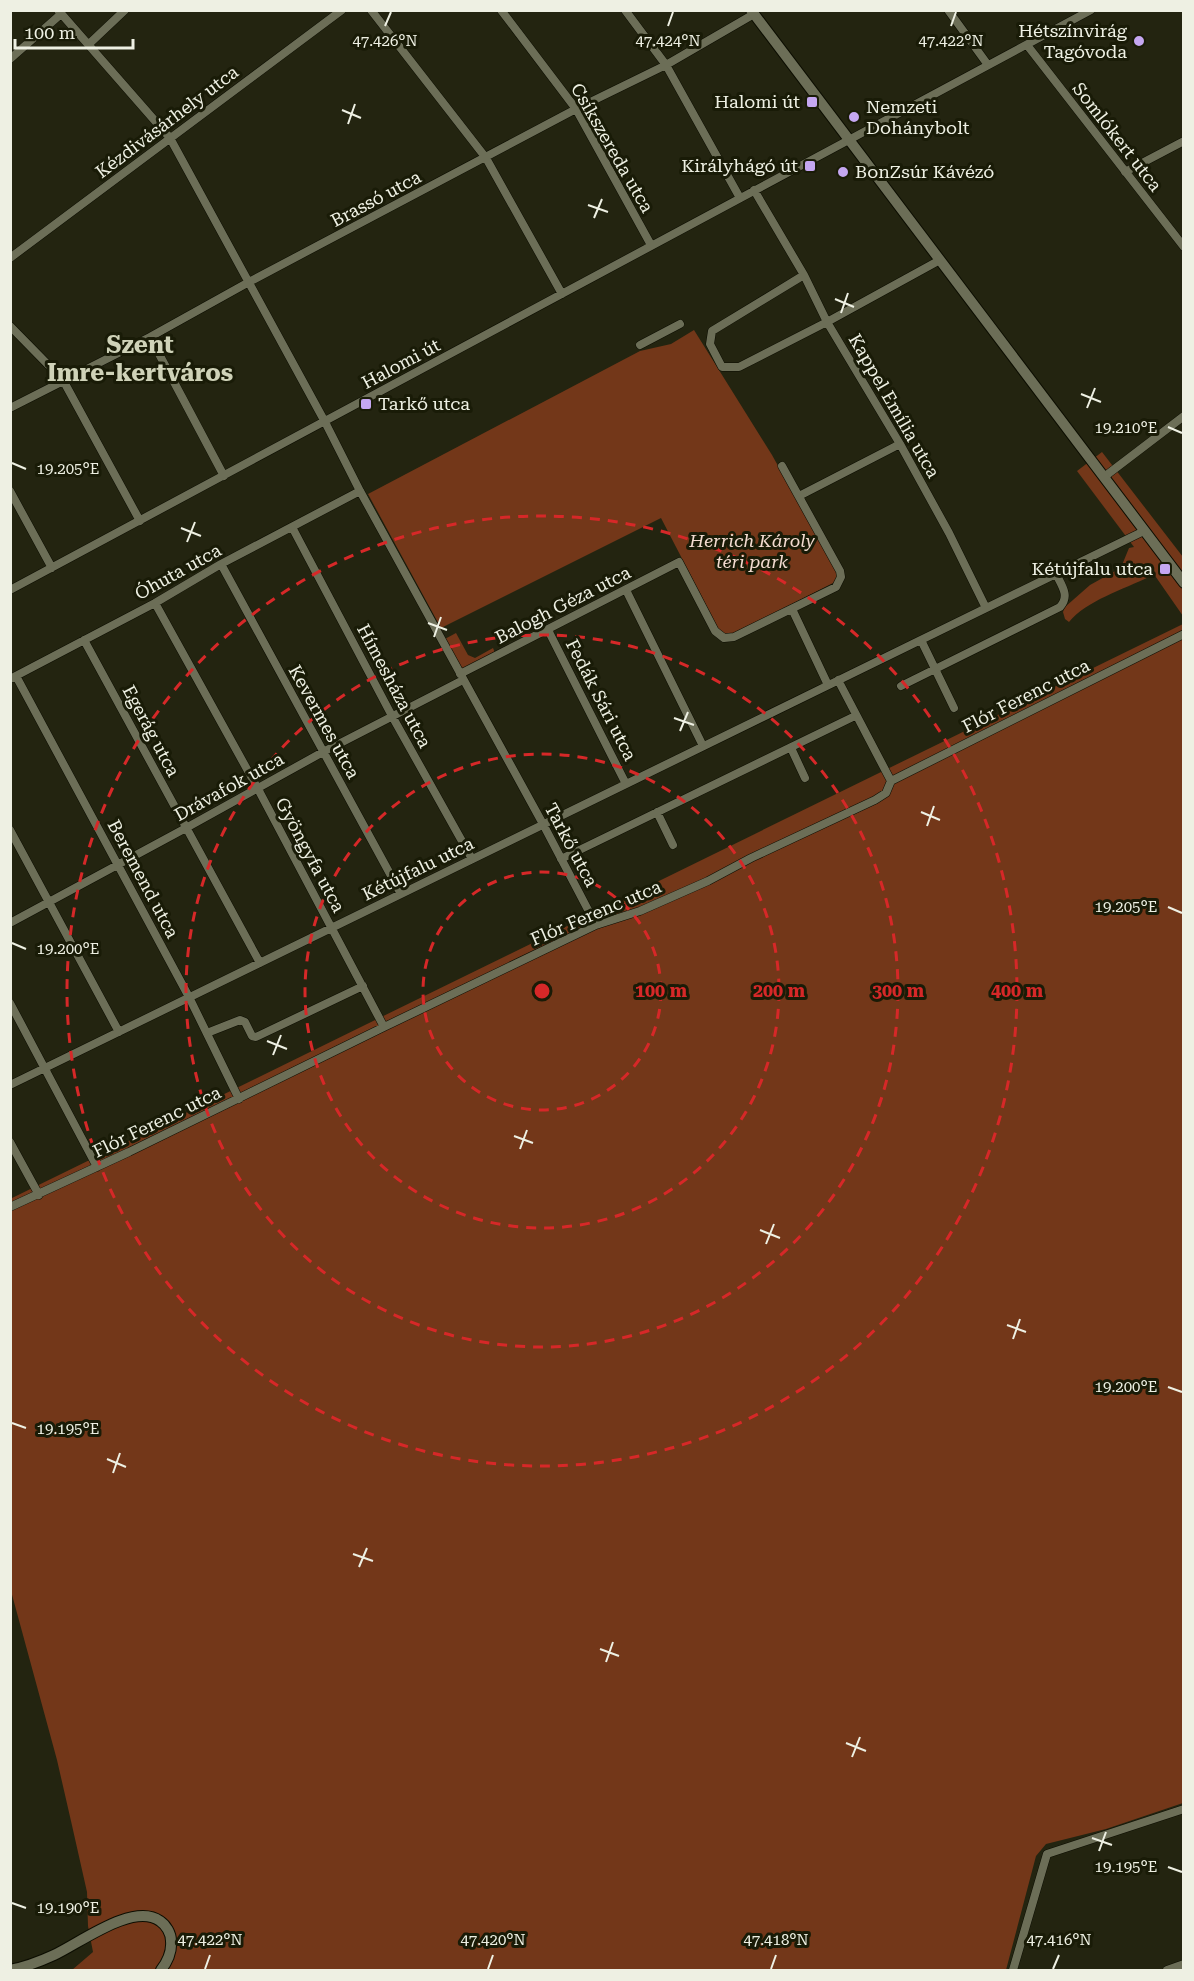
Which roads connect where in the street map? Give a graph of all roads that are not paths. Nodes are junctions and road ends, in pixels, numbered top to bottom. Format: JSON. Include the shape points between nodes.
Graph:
{"nodes":[{"id":1,"x":125,"y":10,"type":"edge"},
{"id":2,"x":342,"y":10,"type":"edge"},
{"id":3,"x":372,"y":10,"type":"edge"},
{"id":4,"x":501,"y":10,"type":"edge"},
{"id":5,"x":625,"y":10,"type":"edge"},
{"id":6,"x":948,"y":10,"type":"edge"},
{"id":7,"x":1091,"y":10,"type":"edge"},
{"id":8,"x":59,"y":12,"type":"edge"},
{"id":9,"x":752,"y":13,"type":"edge"},
{"id":10,"x":89,"y":44,"type":"junction"},
{"id":11,"x":1027,"y":45,"type":"junction"},
{"id":12,"x":10,"y":59,"type":"edge"},
{"id":13,"x":666,"y":64,"type":"junction"},
{"id":14,"x":988,"y":65,"type":"junction"},
{"id":15,"x":576,"y":109,"type":"junction"},
{"id":16,"x":170,"y":138,"type":"junction"},
{"id":17,"x":849,"y":140,"type":"junction"},
{"id":18,"x":1184,"y":141,"type":"edge"},
{"id":19,"x":486,"y":158,"type":"junction"},
{"id":20,"x":1125,"y":172,"type":"junction"},
{"id":21,"x":754,"y":190,"type":"junction"},
{"id":22,"x":740,"y":198,"type":"junction"},
{"id":23,"x":651,"y":245,"type":"junction"},
{"id":24,"x":1184,"y":247,"type":"edge"},
{"id":25,"x":10,"y":258,"type":"edge"},
{"id":26,"x":940,"y":260,"type":"junction"},
{"id":27,"x":804,"y":275,"type":"junction"},
{"id":28,"x":249,"y":282,"type":"junction"},
{"id":29,"x":561,"y":294,"type":"junction"},
{"id":30,"x":827,"y":322,"type":"junction"},
{"id":31,"x":680,"y":324,"type":"dead end"},
{"id":32,"x":10,"y":326,"type":"edge"},
{"id":33,"x":150,"y":337,"type":"junction"},
{"id":34,"x":640,"y":345,"type":"dead end"},
{"id":35,"x":63,"y":380,"type":"junction"},
{"id":36,"x":10,"y":408,"type":"edge"},
{"id":37,"x":1184,"y":416,"type":"edge"},
{"id":38,"x":325,"y":422,"type":"junction"},
{"id":39,"x":900,"y":444,"type":"junction"},
{"id":40,"x":782,"y":466,"type":"dead end"},
{"id":41,"x":224,"y":476,"type":"junction"},
{"id":42,"x":1104,"y":477,"type":"junction"},
{"id":43,"x":10,"y":490,"type":"edge"},
{"id":44,"x":360,"y":492,"type":"junction"},
{"id":45,"x":799,"y":496,"type":"junction"},
{"id":46,"x":140,"y":521,"type":"junction"},
{"id":47,"x":292,"y":527,"type":"junction"},
{"id":48,"x":1144,"y":531,"type":"junction"},
{"id":49,"x":221,"y":564,"type":"junction"},
{"id":50,"x":52,"y":568,"type":"junction"},
{"id":51,"x":1056,"y":574,"type":"junction"},
{"id":52,"x":1184,"y":583,"type":"edge"},
{"id":53,"x":10,"y":590,"type":"edge"},
{"id":54,"x":626,"y":590,"type":"junction"},
{"id":55,"x":155,"y":603,"type":"junction"},
{"id":56,"x":986,"y":608,"type":"junction"},
{"id":57,"x":792,"y":609,"type":"junction"},
{"id":58,"x":548,"y":630,"type":"junction"},
{"id":59,"x":1184,"y":634,"type":"edge"},
{"id":60,"x":84,"y":640,"type":"junction"},
{"id":61,"x":921,"y":640,"type":"junction"},
{"id":62,"x":935,"y":669,"type":"junction"},
{"id":63,"x":13,"y":677,"type":"edge"},
{"id":64,"x":461,"y":677,"type":"junction"},
{"id":65,"x":838,"y":680,"type":"junction"},
{"id":66,"x":828,"y":685,"type":"junction"},
{"id":67,"x":901,"y":686,"type":"dead end"},
{"id":68,"x":954,"y":708,"type":"dead end"},
{"id":69,"x":392,"y":716,"type":"junction"},
{"id":70,"x":855,"y":716,"type":"junction"},
{"id":71,"x":703,"y":746,"type":"junction"},
{"id":72,"x":791,"y":747,"type":"junction"},
{"id":73,"x":322,"y":752,"type":"junction"},
{"id":74,"x":805,"y":778,"type":"dead end"},
{"id":75,"x":891,"y":781,"type":"junction"},
{"id":76,"x":626,"y":784,"type":"junction"},
{"id":77,"x":258,"y":789,"type":"junction"},
{"id":78,"x":657,"y":812,"type":"junction"},
{"id":79,"x":543,"y":824,"type":"junction"},
{"id":80,"x":186,"y":828,"type":"junction"},
{"id":81,"x":10,"y":830,"type":"edge"},
{"id":82,"x":673,"y":844,"type":"dead end"},
{"id":83,"x":472,"y":859,"type":"junction"},
{"id":84,"x":561,"y":859,"type":"junction"},
{"id":85,"x":118,"y":864,"type":"junction"},
{"id":86,"x":402,"y":894,"type":"junction"},
{"id":87,"x":50,"y":901,"type":"junction"},
{"id":88,"x":10,"y":923,"type":"edge"},
{"id":89,"x":596,"y":925,"type":"junction"},
{"id":90,"x":331,"y":928,"type":"junction"},
{"id":91,"x":260,"y":963,"type":"junction"},
{"id":92,"x":363,"y":986,"type":"junction"},
{"id":93,"x":189,"y":997,"type":"junction"},
{"id":94,"x":10,"y":1003,"type":"edge"},
{"id":95,"x":384,"y":1027,"type":"junction"},
{"id":96,"x":119,"y":1032,"type":"junction"},
{"id":97,"x":207,"y":1033,"type":"junction"},
{"id":98,"x":45,"y":1068,"type":"junction"},
{"id":99,"x":10,"y":1085,"type":"edge"},
{"id":100,"x":239,"y":1099,"type":"junction"},
{"id":101,"x":10,"y":1142,"type":"edge"},
{"id":102,"x":97,"y":1167,"type":"junction"},
{"id":103,"x":39,"y":1195,"type":"junction"},
{"id":104,"x":10,"y":1207,"type":"edge"},
{"id":105,"x":1184,"y":1809,"type":"edge"},
{"id":106,"x":1184,"y":1964,"type":"edge"},
{"id":107,"x":10,"y":1970,"type":"edge"},
{"id":108,"x":161,"y":1971,"type":"edge"},
{"id":109,"x":1013,"y":1971,"type":"edge"},
{"id":110,"x":1167,"y":1971,"type":"edge"}],
"edges":[{"from":1,"to":10,"type":"street"},
{"from":2,"to":16,"type":"street","name":"Kézdivásárhely utca"},
{"from":3,"to":19,"type":"street"},
{"from":4,"to":15,"type":"street","name":"Csíkszereda utca"},
{"from":5,"to":13,"type":"street"},
{"from":6,"to":14,"type":"street"},
{"from":7,"to":11,"type":"street","name":"Halomi út"},
{"from":8,"to":10,"type":"street","name":"Tarkő utca"},
{"from":8,"to":12,"type":"street"},
{"from":9,"to":13,"type":"street","name":"Brassó utca"},
{"from":9,"to":17,"type":"street"},
{"from":10,"to":16,"type":"street","name":"Tarkő utca"},
{"from":11,"to":14,"type":"street","name":"Halomi út"},
{"from":11,"to":20,"type":"street","name":"Somlókert utca"},
{"from":13,"to":15,"type":"street","name":"Brassó utca"},
{"from":13,"to":22,"type":"street"},
{"from":14,"to":17,"type":"street","name":"Halomi út"},
{"from":15,"to":19,"type":"street","name":"Brassó utca"},
{"from":15,"to":23,"type":"street","name":"Csíkszereda utca"},
{"from":16,"to":25,"type":"street","name":"Kézdivásárhely utca"},
{"from":16,"to":28,"type":"street","name":"Tarkő utca"},
{"from":17,"to":21,"type":"street","name":"Halomi út"},
{"from":17,"to":26,"type":"street"},
{"from":18,"to":20,"type":"street"},
{"from":19,"to":28,"type":"street","name":"Brassó utca"},
{"from":19,"to":29,"type":"street"},
{"from":20,"to":24,"type":"street","name":"Somlókert utca"},
{"from":21,"to":22,"type":"street","name":"Halomi út"},
{"from":21,"to":27,"type":"street","name":"Kappel Emília utca"},
{"from":22,"to":23,"type":"street","name":"Halomi út"},
{"from":23,"to":29,"type":"street","name":"Halomi út"},
{"from":26,"to":30,"type":"street"},
{"from":26,"to":42,"type":"street"},
{"from":27,"to":30,"type":"street","name":"Kappel Emília utca"},
{"from":27,"to":30,"type":"street","via":[[718,326],[712,331],[710,344],[722,367],[738,367]]},
{"from":28,"to":33,"type":"street","name":"Brassó utca"},
{"from":28,"to":38,"type":"street","name":"Tarkő utca"},
{"from":29,"to":38,"type":"street","name":"Halomi út"},
{"from":30,"to":39,"type":"street","name":"Kappel Emília utca"},
{"from":31,"to":34,"type":"street"},
{"from":32,"to":35,"type":"street"},
{"from":33,"to":35,"type":"street","name":"Brassó utca"},
{"from":33,"to":41,"type":"street"},
{"from":35,"to":36,"type":"street","name":"Brassó utca"},
{"from":35,"to":46,"type":"street"},
{"from":37,"to":42,"type":"street"},
{"from":38,"to":41,"type":"street","name":"Halomi út"},
{"from":38,"to":44,"type":"street","name":"Tarkő utca"},
{"from":39,"to":45,"type":"street"},
{"from":39,"to":56,"type":"street","name":"Kappel Emília utca"},
{"from":40,"to":45,"type":"street"},
{"from":41,"to":46,"type":"street","name":"Halomi út"},
{"from":42,"to":48,"type":"street"},
{"from":43,"to":50,"type":"street"},
{"from":44,"to":47,"type":"street","name":"Óhuta utca"},
{"from":44,"to":64,"type":"street","name":"Tarkő utca"},
{"from":45,"to":57,"type":"street","via":[[841,577],[836,587]]},
{"from":46,"to":50,"type":"street","name":"Halomi út"},
{"from":47,"to":49,"type":"street","name":"Óhuta utca"},
{"from":47,"to":69,"type":"street","name":"Hímesháza utca"},
{"from":48,"to":51,"type":"street","name":"Kétújfalu utca"},
{"from":48,"to":52,"type":"street"},
{"from":49,"to":55,"type":"street","name":"Óhuta utca"},
{"from":49,"to":73,"type":"street","name":"Kevermes utca"},
{"from":50,"to":53,"type":"street","name":"Halomi út"},
{"from":51,"to":56,"type":"street","name":"Kétújfalu utca"},
{"from":51,"to":62,"type":"street","via":[[1066,595],[1060,607]]},
{"from":54,"to":57,"type":"street","name":"Balogh Géza utca","via":[[679,562],[715,631],[724,638],[734,637]]},
{"from":54,"to":58,"type":"street","name":"Balogh Géza utca"},
{"from":54,"to":71,"type":"street"},
{"from":55,"to":60,"type":"street","name":"Óhuta utca"},
{"from":55,"to":77,"type":"street","name":"Gyöngyfa utca"},
{"from":56,"to":61,"type":"street","name":"Kétújfalu utca"},
{"from":57,"to":66,"type":"street"},
{"from":58,"to":64,"type":"street","name":"Balogh Géza utca"},
{"from":58,"to":76,"type":"street","name":"Fedák Sári utca"},
{"from":59,"to":75,"type":"street","name":"Flór Ferenc utca"},
{"from":60,"to":63,"type":"street","name":"Óhuta utca"},
{"from":60,"to":80,"type":"street","name":"Egerág utca"},
{"from":61,"to":62,"type":"street"},
{"from":61,"to":65,"type":"street","name":"Kétújfalu utca"},
{"from":62,"to":67,"type":"street"},
{"from":62,"to":68,"type":"street"},
{"from":63,"to":85,"type":"street","name":"Beremend utca"},
{"from":64,"to":69,"type":"street","name":"Drávafok utca"},
{"from":64,"to":79,"type":"street","name":"Tarkő utca"},
{"from":65,"to":66,"type":"street","name":"Kétújfalu utca"},
{"from":65,"to":70,"type":"street"},
{"from":66,"to":71,"type":"street","name":"Kétújfalu utca"},
{"from":69,"to":73,"type":"street","name":"Drávafok utca"},
{"from":69,"to":83,"type":"street","name":"Hímesháza utca"},
{"from":70,"to":72,"type":"street"},
{"from":70,"to":75,"type":"street"},
{"from":71,"to":76,"type":"street","name":"Kétújfalu utca"},
{"from":72,"to":74,"type":"street"},
{"from":72,"to":78,"type":"street"},
{"from":73,"to":77,"type":"street","name":"Drávafok utca"},
{"from":73,"to":86,"type":"street","name":"Kevermes utca"},
{"from":75,"to":89,"type":"street","name":"Flór Ferenc utca","via":[[886,793],[875,800],[708,881],[640,911]]},
{"from":76,"to":79,"type":"street","name":"Kétújfalu utca"},
{"from":77,"to":80,"type":"street","name":"Drávafok utca"},
{"from":77,"to":90,"type":"street","name":"Gyöngyfa utca"},
{"from":78,"to":82,"type":"street"},
{"from":78,"to":84,"type":"street"},
{"from":79,"to":83,"type":"street","name":"Kétújfalu utca"},
{"from":79,"to":84,"type":"street","name":"Tarkő utca"},
{"from":80,"to":85,"type":"street","name":"Drávafok utca"},
{"from":80,"to":91,"type":"street","name":"Egerág utca"},
{"from":81,"to":87,"type":"street"},
{"from":83,"to":86,"type":"street","name":"Kétújfalu utca"},
{"from":84,"to":89,"type":"street","name":"Tarkő utca"},
{"from":85,"to":87,"type":"street","name":"Drávafok utca"},
{"from":85,"to":93,"type":"street","name":"Beremend utca"},
{"from":86,"to":90,"type":"street","name":"Kétújfalu utca"},
{"from":87,"to":88,"type":"street","name":"Drávafok utca"},
{"from":87,"to":96,"type":"street"},
{"from":89,"to":95,"type":"street","name":"Flór Ferenc utca"},
{"from":90,"to":91,"type":"street","name":"Kétújfalu utca"},
{"from":90,"to":92,"type":"street","name":"Gyöngyfa utca"},
{"from":91,"to":93,"type":"street","name":"Kétújfalu utca"},
{"from":92,"to":95,"type":"street","name":"Gyöngyfa utca"},
{"from":92,"to":97,"type":"street","via":[[256,1037],[240,1020]]},
{"from":93,"to":96,"type":"street","name":"Kétújfalu utca"},
{"from":93,"to":97,"type":"street","name":"Beremend utca"},
{"from":94,"to":98,"type":"street"},
{"from":95,"to":100,"type":"street","name":"Flór Ferenc utca"},
{"from":96,"to":98,"type":"street","name":"Kétújfalu utca"},
{"from":97,"to":100,"type":"street","name":"Beremend utca"},
{"from":98,"to":99,"type":"street","name":"Kétújfalu utca"},
{"from":98,"to":102,"type":"street"},
{"from":100,"to":102,"type":"street","name":"Flór Ferenc utca"},
{"from":101,"to":103,"type":"street"},
{"from":102,"to":103,"type":"street","name":"Flór Ferenc utca"},
{"from":103,"to":104,"type":"street","name":"Flór Ferenc utca"},
{"from":105,"to":109,"type":"street","via":[[1047,1854]]},
{"from":106,"to":110,"type":"street"},
{"from":107,"to":108,"type":"street","via":[[54,1955],[136,1915],[151,1916],[170,1935],[171,1951]]}]}
